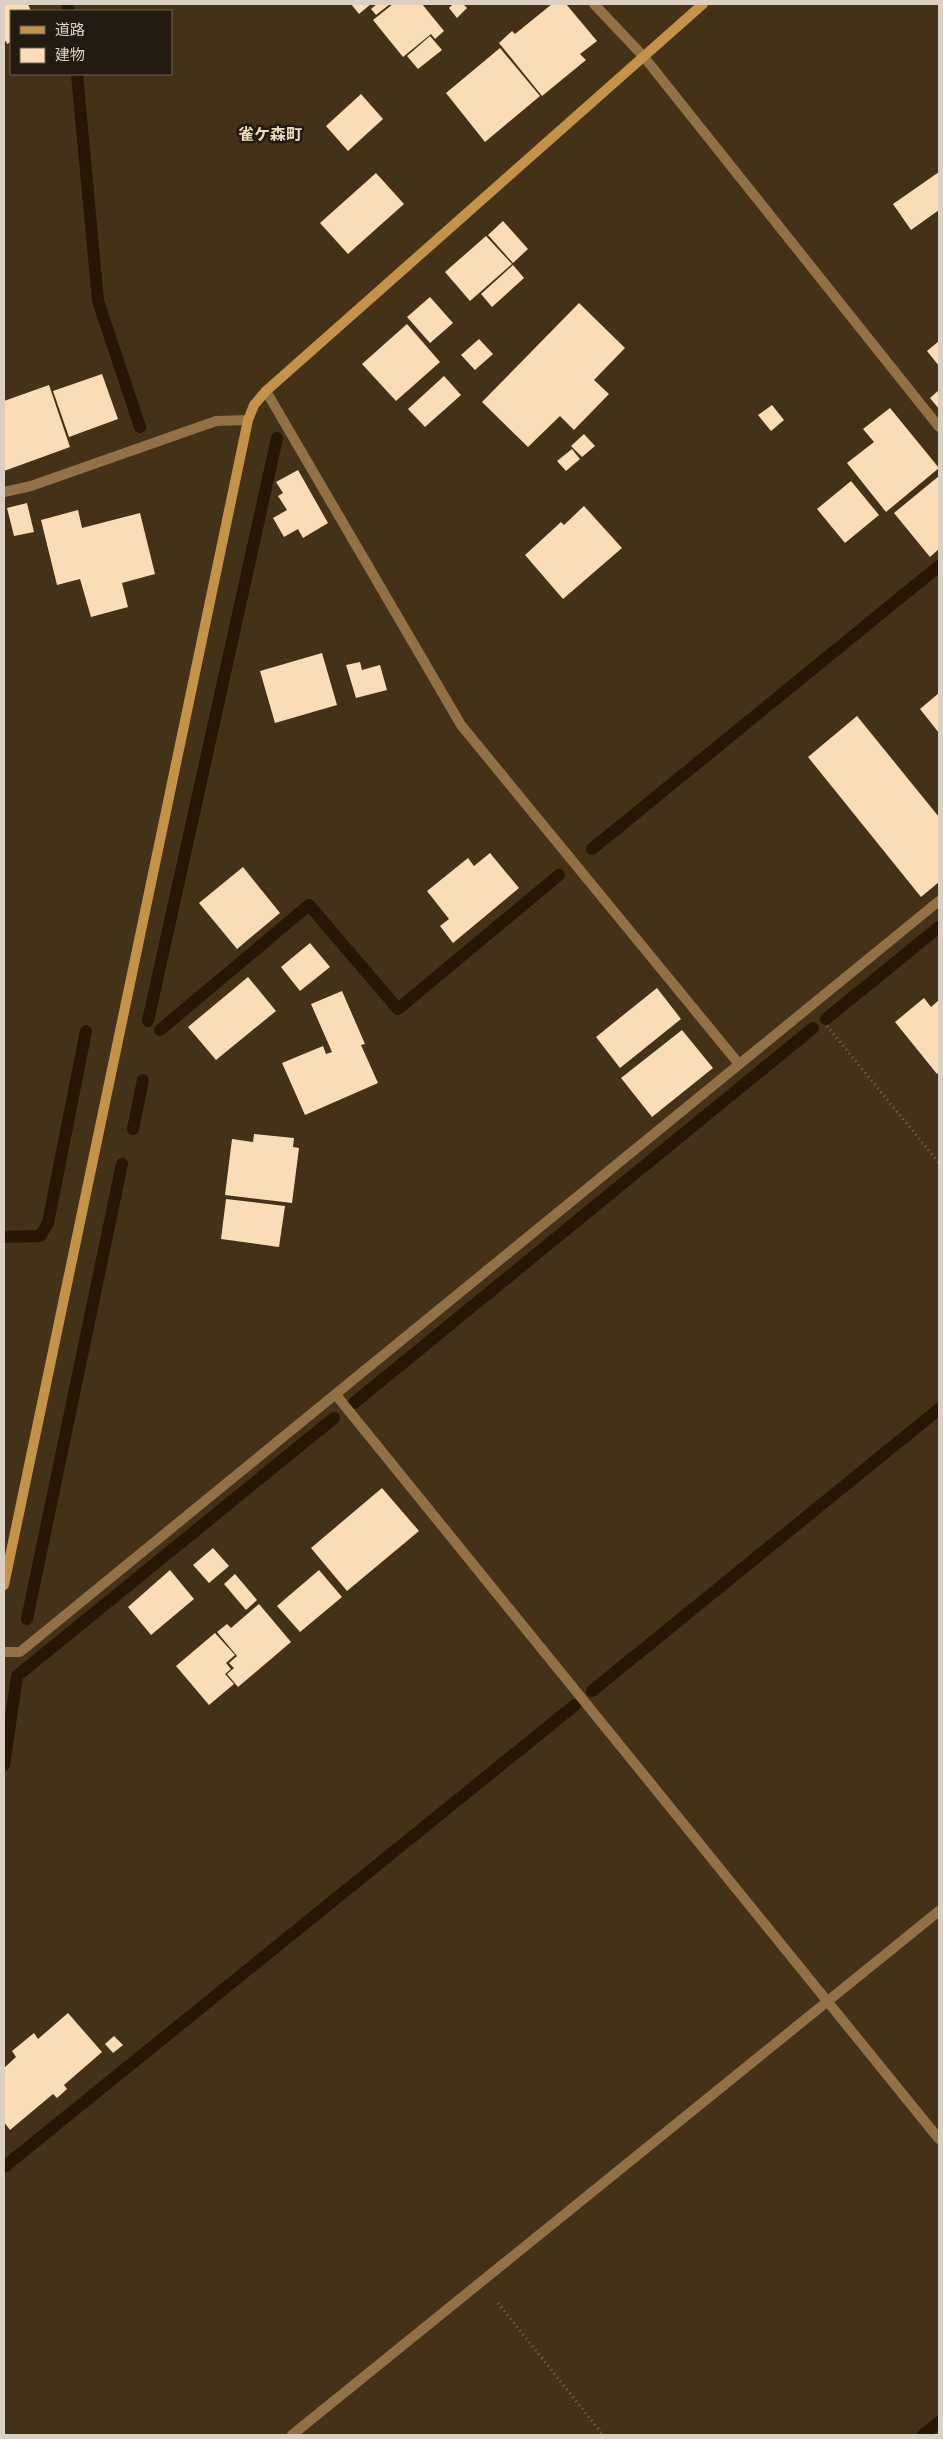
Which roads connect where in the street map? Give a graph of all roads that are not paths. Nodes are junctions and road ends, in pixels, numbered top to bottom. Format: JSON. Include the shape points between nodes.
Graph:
{"nodes":[{"id":1,"x":594,"y":4,"type":"edge"},
{"id":2,"x":704,"y":4,"type":"edge"},
{"id":3,"x":644,"y":57,"type":"junction"},
{"id":4,"x":266,"y":391,"type":"junction"},
{"id":5,"x":248,"y":420,"type":"junction"},
{"id":6,"x":939,"y":427,"type":"edge"},
{"id":7,"x":4,"y":492,"type":"edge"},
{"id":8,"x":939,"y":901,"type":"edge"},
{"id":9,"x":739,"y":1064,"type":"junction"},
{"id":10,"x":336,"y":1395,"type":"junction"},
{"id":11,"x":4,"y":1585,"type":"edge"},
{"id":12,"x":4,"y":1652,"type":"edge"},
{"id":13,"x":939,"y":1911,"type":"edge"},
{"id":14,"x":828,"y":2001,"type":"junction"},
{"id":15,"x":939,"y":2139,"type":"edge"},
{"id":16,"x":292,"y":2435,"type":"edge"}],
"edges":[{"from":1,"to":3,"type":"street"},
{"from":2,"to":3,"type":"street"},
{"from":3,"to":4,"type":"street"},
{"from":3,"to":6,"type":"street"},
{"from":4,"to":5,"type":"street","via":[[254,405]]},
{"from":4,"to":9,"type":"street","via":[[461,724]]},
{"from":5,"to":7,"type":"street","via":[[216,421],[31,486]]},
{"from":5,"to":11,"type":"street"},
{"from":8,"to":9,"type":"street"},
{"from":9,"to":10,"type":"street"},
{"from":10,"to":12,"type":"street","via":[[20,1652]]},
{"from":10,"to":14,"type":"street"},
{"from":13,"to":14,"type":"street"},
{"from":14,"to":15,"type":"street"},
{"from":14,"to":16,"type":"street"}]}
